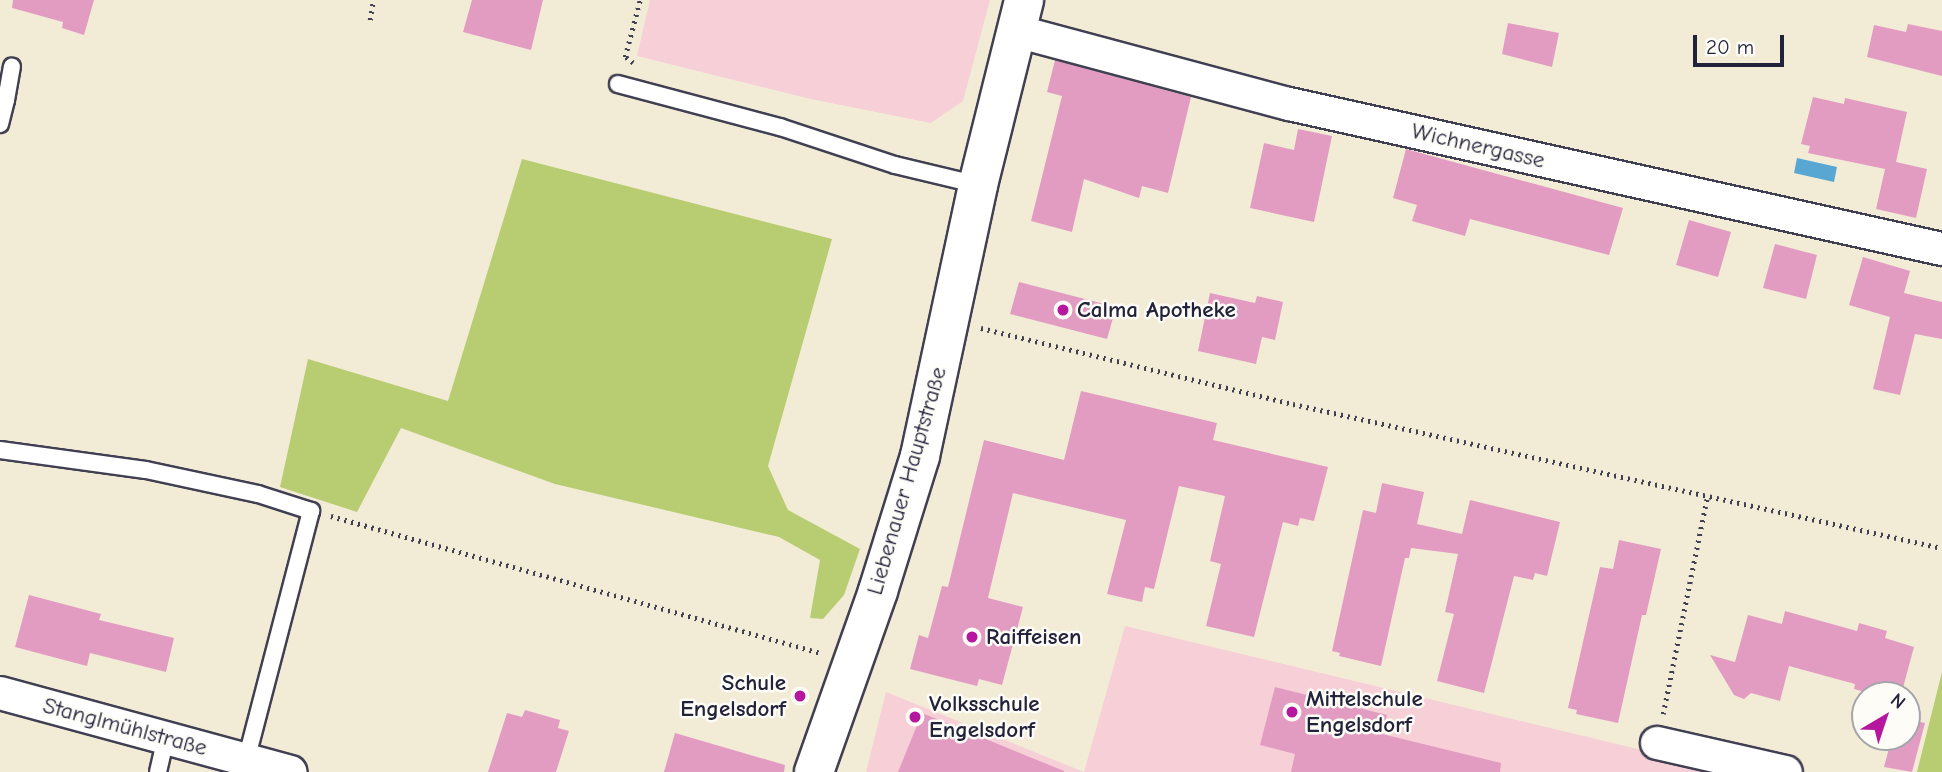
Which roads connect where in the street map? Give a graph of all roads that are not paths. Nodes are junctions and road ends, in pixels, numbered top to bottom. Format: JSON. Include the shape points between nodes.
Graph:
{"nodes":[{"id":1,"x":1020,"y":16,"type":"edge"},
{"id":2,"x":12,"y":68,"type":"dead end"},
{"id":3,"x":618,"y":84,"type":"dead end"},
{"id":4,"x":3,"y":98,"type":"edge"},
{"id":5,"x":0,"y":124,"type":"edge"},
{"id":6,"x":978,"y":185,"type":"junction"},
{"id":7,"x":1942,"y":249,"type":"edge"},
{"id":8,"x":0,"y":450,"type":"edge"},
{"id":9,"x":0,"y":693,"type":"edge"},
{"id":10,"x":166,"y":738,"type":"junction"},
{"id":11,"x":1657,"y":743,"type":"road end"},
{"id":12,"x":246,"y":760,"type":"junction"},
{"id":13,"x":158,"y":772,"type":"edge"},
{"id":14,"x":290,"y":772,"type":"edge"},
{"id":15,"x":814,"y":772,"type":"edge"},
{"id":16,"x":1786,"y":772,"type":"edge"}],
"edges":[{"from":1,"to":6,"type":"main road","name":"Liebenauer Hauptstraße"},
{"from":1,"to":7,"type":"street","name":"Wichnergasse","via":[[1289,104]]},
{"from":2,"to":4,"type":"lane"},
{"from":3,"to":6,"type":"lane"},
{"from":4,"to":5,"type":"lane"},
{"from":6,"to":15,"type":"main road","name":"Liebenauer Hauptstraße","via":[[920,456]]},
{"from":8,"to":12,"type":"lane","via":[[146,470],[258,494],[311,511]]},
{"from":9,"to":10,"type":"street","name":"Stanglmühlstraße"},
{"from":10,"to":12,"type":"street","name":"Stanglmühlstraße"},
{"from":10,"to":13,"type":"lane"},
{"from":11,"to":16,"type":"street"},
{"from":12,"to":14,"type":"street","name":"Stanglmühlstraße"}]}
